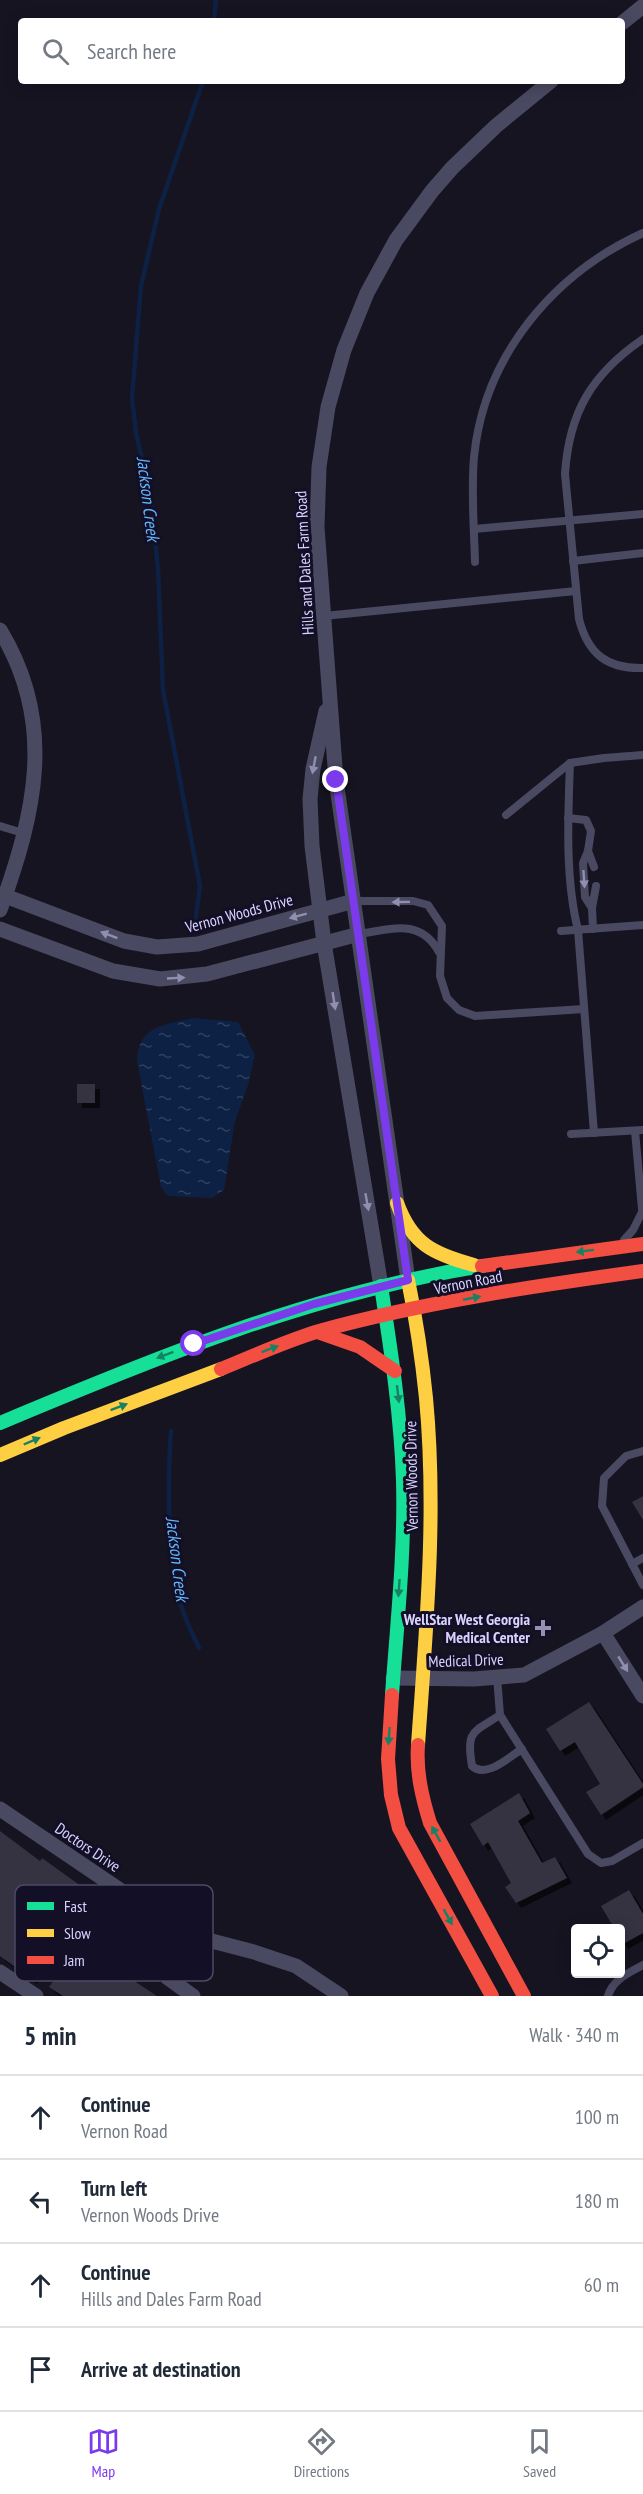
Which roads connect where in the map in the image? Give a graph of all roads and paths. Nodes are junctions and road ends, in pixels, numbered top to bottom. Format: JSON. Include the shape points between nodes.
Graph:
{"nodes":[{"id":1,"x":643,"y":6,"type":"edge"},
{"id":2,"x":625,"y":21,"type":"edge"},
{"id":3,"x":547,"y":84,"type":"edge"},
{"id":4,"x":643,"y":233,"type":"edge"},
{"id":5,"x":643,"y":339,"type":"edge"},
{"id":6,"x":643,"y":514,"type":"edge"},
{"id":7,"x":570,"y":521,"type":"junction"},
{"id":8,"x":474,"y":529,"type":"junction"},
{"id":9,"x":643,"y":553,"type":"edge"},
{"id":10,"x":573,"y":561,"type":"junction"},
{"id":11,"x":475,"y":562,"type":"dead end"},
{"id":12,"x":576,"y":591,"type":"junction"},
{"id":13,"x":324,"y":616,"type":"junction"},
{"id":14,"x":0,"y":630,"type":"edge"},
{"id":15,"x":643,"y":668,"type":"edge"},
{"id":16,"x":330,"y":691,"type":"junction"},
{"id":17,"x":643,"y":755,"type":"edge"},
{"id":18,"x":570,"y":763,"type":"junction"},
{"id":19,"x":506,"y":815,"type":"dead end"},
{"id":20,"x":568,"y":818,"type":"junction"},
{"id":21,"x":0,"y":826,"type":"edge"},
{"id":22,"x":23,"y":833,"type":"junction"},
{"id":23,"x":588,"y":851,"type":"junction"},
{"id":24,"x":594,"y":867,"type":"dead end"},
{"id":25,"x":596,"y":886,"type":"dead end"},
{"id":26,"x":2,"y":900,"type":"edge"},
{"id":27,"x":354,"y":901,"type":"junction"},
{"id":28,"x":592,"y":908,"type":"junction"},
{"id":29,"x":321,"y":910,"type":"junction"},
{"id":30,"x":643,"y":925,"type":"edge"},
{"id":31,"x":0,"y":929,"type":"edge"},
{"id":32,"x":594,"y":929,"type":"junction"},
{"id":33,"x":578,"y":930,"type":"junction"},
{"id":34,"x":561,"y":931,"type":"dead end"},
{"id":35,"x":359,"y":934,"type":"junction"},
{"id":36,"x":324,"y":943,"type":"junction"},
{"id":37,"x":440,"y":953,"type":"junction"},
{"id":38,"x":584,"y":1009,"type":"junction"},
{"id":39,"x":639,"y":1130,"type":"edge"},
{"id":40,"x":594,"y":1133,"type":"junction"},
{"id":41,"x":571,"y":1134,"type":"dead end"},
{"id":42,"x":397,"y":1203,"type":"junction"},
{"id":43,"x":643,"y":1210,"type":"edge"},
{"id":44,"x":643,"y":1244,"type":"edge"},
{"id":45,"x":617,"y":1247,"type":"junction"},
{"id":46,"x":479,"y":1266,"type":"junction"},
{"id":47,"x":643,"y":1271,"type":"edge"},
{"id":48,"x":408,"y":1280,"type":"junction"},
{"id":49,"x":381,"y":1286,"type":"junction"},
{"id":50,"x":415,"y":1310,"type":"junction"},
{"id":51,"x":385,"y":1315,"type":"junction"},
{"id":52,"x":317,"y":1332,"type":"junction"},
{"id":53,"x":395,"y":1371,"type":"junction"},
{"id":54,"x":0,"y":1423,"type":"edge"},
{"id":55,"x":643,"y":1450,"type":"edge"},
{"id":56,"x":0,"y":1455,"type":"edge"},
{"id":57,"x":643,"y":1558,"type":"edge"},
{"id":58,"x":632,"y":1564,"type":"junction"},
{"id":59,"x":643,"y":1585,"type":"edge"},
{"id":60,"x":643,"y":1607,"type":"edge"},
{"id":61,"x":603,"y":1633,"type":"junction"},
{"id":62,"x":497,"y":1677,"type":"junction"},
{"id":63,"x":393,"y":1678,"type":"junction"},
{"id":64,"x":422,"y":1679,"type":"junction"},
{"id":65,"x":643,"y":1696,"type":"edge"},
{"id":66,"x":500,"y":1715,"type":"junction"},
{"id":67,"x":522,"y":1749,"type":"junction"},
{"id":68,"x":0,"y":1809,"type":"edge"},
{"id":69,"x":641,"y":1848,"type":"edge"},
{"id":70,"x":112,"y":1885,"type":"edge"},
{"id":71,"x":213,"y":1942,"type":"edge"},
{"id":72,"x":643,"y":1965,"type":"edge"},
{"id":73,"x":0,"y":1972,"type":"edge"},
{"id":74,"x":172,"y":1981,"type":"edge"},
{"id":75,"x":29,"y":1994,"type":"edge"},
{"id":76,"x":193,"y":1996,"type":"edge"},
{"id":77,"x":340,"y":1996,"type":"edge"},
{"id":78,"x":492,"y":1996,"type":"edge"},
{"id":79,"x":524,"y":1996,"type":"edge"},
{"id":80,"x":608,"y":1996,"type":"edge"}],
"edges":[{"from":1,"to":2,"type":"street"},
{"from":3,"to":13,"type":"street","name":"Hills and Dales Farm Road","via":[[474,146],[432,191],[396,240],[354,321],[328,407],[319,467],[317,527]]},
{"from":4,"to":8,"type":"lane","via":[[609,250],[566,282],[532,317],[503,360],[478,430],[473,477]]},
{"from":5,"to":7,"type":"lane","via":[[612,363],[576,413],[565,474]]},
{"from":6,"to":7,"type":"lane"},
{"from":7,"to":8,"type":"lane"},
{"from":7,"to":10,"type":"lane"},
{"from":8,"to":11,"type":"lane"},
{"from":9,"to":10,"type":"lane"},
{"from":10,"to":12,"type":"lane"},
{"from":12,"to":13,"type":"lane"},
{"from":12,"to":15,"type":"lane","via":[[584,637],[594,652],[611,664]]},
{"from":13,"to":16,"type":"street","name":"Hills and Dales Farm Road"},
{"from":14,"to":22,"type":"street","via":[[22,676],[35,727],[35,777]]},
{"from":16,"to":27,"type":"street","name":"Hills and Dales Farm Road","via":[[336,780]]},
{"from":16,"to":29,"type":"street","name":"Hills and Dales Farm Road","one_way":true,"via":[[310,799]]},
{"from":17,"to":18,"type":"lane"},
{"from":18,"to":19,"type":"lane"},
{"from":18,"to":20,"type":"lane"},
{"from":20,"to":23,"type":"lane","via":[[586,820],[591,831]]},
{"from":20,"to":33,"type":"lane"},
{"from":21,"to":22,"type":"lane"},
{"from":22,"to":26,"type":"street"},
{"from":23,"to":24,"type":"lane"},
{"from":23,"to":28,"type":"lane","one_way":true,"via":[[583,863],[585,897]]},
{"from":25,"to":28,"type":"lane"},
{"from":29,"to":26,"type":"street","name":"Vernon Woods Drive","one_way":true,"via":[[198,944],[157,947],[124,941]]},
{"from":27,"to":29,"type":"street","name":"Vernon Woods Drive"},
{"from":27,"to":35,"type":"street","name":"Vernon Woods Drive"},
{"from":37,"to":27,"type":"lane","one_way":true,"via":[[442,926],[428,905],[413,901]]},
{"from":28,"to":32,"type":"lane"},
{"from":29,"to":36,"type":"street","name":"Hills and Dales Farm Road"},
{"from":30,"to":32,"type":"lane"},
{"from":31,"to":36,"type":"street","one_way":true,"via":[[113,971],[160,979],[207,974]]},
{"from":32,"to":33,"type":"lane"},
{"from":33,"to":34,"type":"lane"},
{"from":33,"to":38,"type":"lane"},
{"from":35,"to":36,"type":"street"},
{"from":35,"to":37,"type":"lane","via":[[399,928],[419,930],[432,939]]},
{"from":35,"to":42,"type":"street","name":"Vernon Woods Drive"},
{"from":36,"to":49,"type":"street","name":"Vernon Woods Drive","one_way":true},
{"from":37,"to":38,"type":"lane","via":[[440,976],[447,998],[459,1010],[475,1016]]},
{"from":38,"to":40,"type":"lane"},
{"from":39,"to":40,"type":"lane"},
{"from":39,"to":43,"type":"lane"},
{"from":40,"to":41,"type":"lane"},
{"from":42,"to":46,"type":"main road","via":[[420,1244],[445,1258]]},
{"from":42,"to":48,"type":"street","name":"Vernon Woods Drive"},
{"from":43,"to":45,"type":"lane","via":[[633,1230]]},
{"from":44,"to":45,"type":"main road","name":"Vernon Road"},
{"from":45,"to":46,"type":"main road","name":"Vernon Road","one_way":true},
{"from":46,"to":48,"type":"main road","name":"Vernon Road"},
{"from":50,"to":47,"type":"main road","name":"Vernon Road","one_way":true,"via":[[530,1287]]},
{"from":48,"to":49,"type":"main road","name":"Vernon Road"},
{"from":48,"to":50,"type":"main road","name":"Vernon Woods Drive"},
{"from":49,"to":51,"type":"main road","name":"Vernon Woods Drive"},
{"from":49,"to":54,"type":"main road","name":"Vernon Road","one_way":true,"via":[[194,1344]]},
{"from":50,"to":51,"type":"main road","name":"Vernon Road"},
{"from":50,"to":64,"type":"main road","name":"Vernon Woods Drive","via":[[424,1364],[432,1496]]},
{"from":51,"to":52,"type":"main road","name":"Vernon Road"},
{"from":51,"to":53,"type":"main road","name":"Vernon Woods Drive"},
{"from":52,"to":53,"type":"main road","via":[[363,1347]]},
{"from":56,"to":52,"type":"main road","name":"Vernon Road","one_way":true},
{"from":53,"to":63,"type":"main road","name":"Vernon Woods Drive","one_way":true,"via":[[403,1482]]},
{"from":55,"to":58,"type":"lane","via":[[626,1456],[604,1478],[602,1506]]},
{"from":57,"to":58,"type":"lane"},
{"from":58,"to":59,"type":"lane"},
{"from":60,"to":61,"type":"street","name":"Medical Drive"},
{"from":61,"to":62,"type":"street","name":"Medical Drive","via":[[524,1675]]},
{"from":61,"to":65,"type":"street","one_way":true},
{"from":62,"to":64,"type":"street","name":"Medical Drive"},
{"from":62,"to":66,"type":"lane"},
{"from":63,"to":64,"type":"street","name":"Medical Drive"},
{"from":63,"to":78,"type":"main road","name":"Vernon Woods Drive","one_way":true,"via":[[388,1777],[399,1828]]},
{"from":79,"to":64,"type":"main road","name":"Vernon Woods Drive","one_way":true,"via":[[425,1809],[417,1759]]},
{"from":66,"to":67,"type":"lane"},
{"from":66,"to":67,"type":"lane","via":[[470,1737],[472,1766],[481,1771],[491,1768]]},
{"from":67,"to":69,"type":"lane","via":[[594,1860],[612,1861]]},
{"from":68,"to":70,"type":"street","name":"Doctors Drive"},
{"from":71,"to":77,"type":"street","name":"Doctors Drive","via":[[296,1966]]},
{"from":72,"to":80,"type":"lane","via":[[621,1977]]},
{"from":73,"to":75,"type":"street"},
{"from":74,"to":76,"type":"street"}]}
